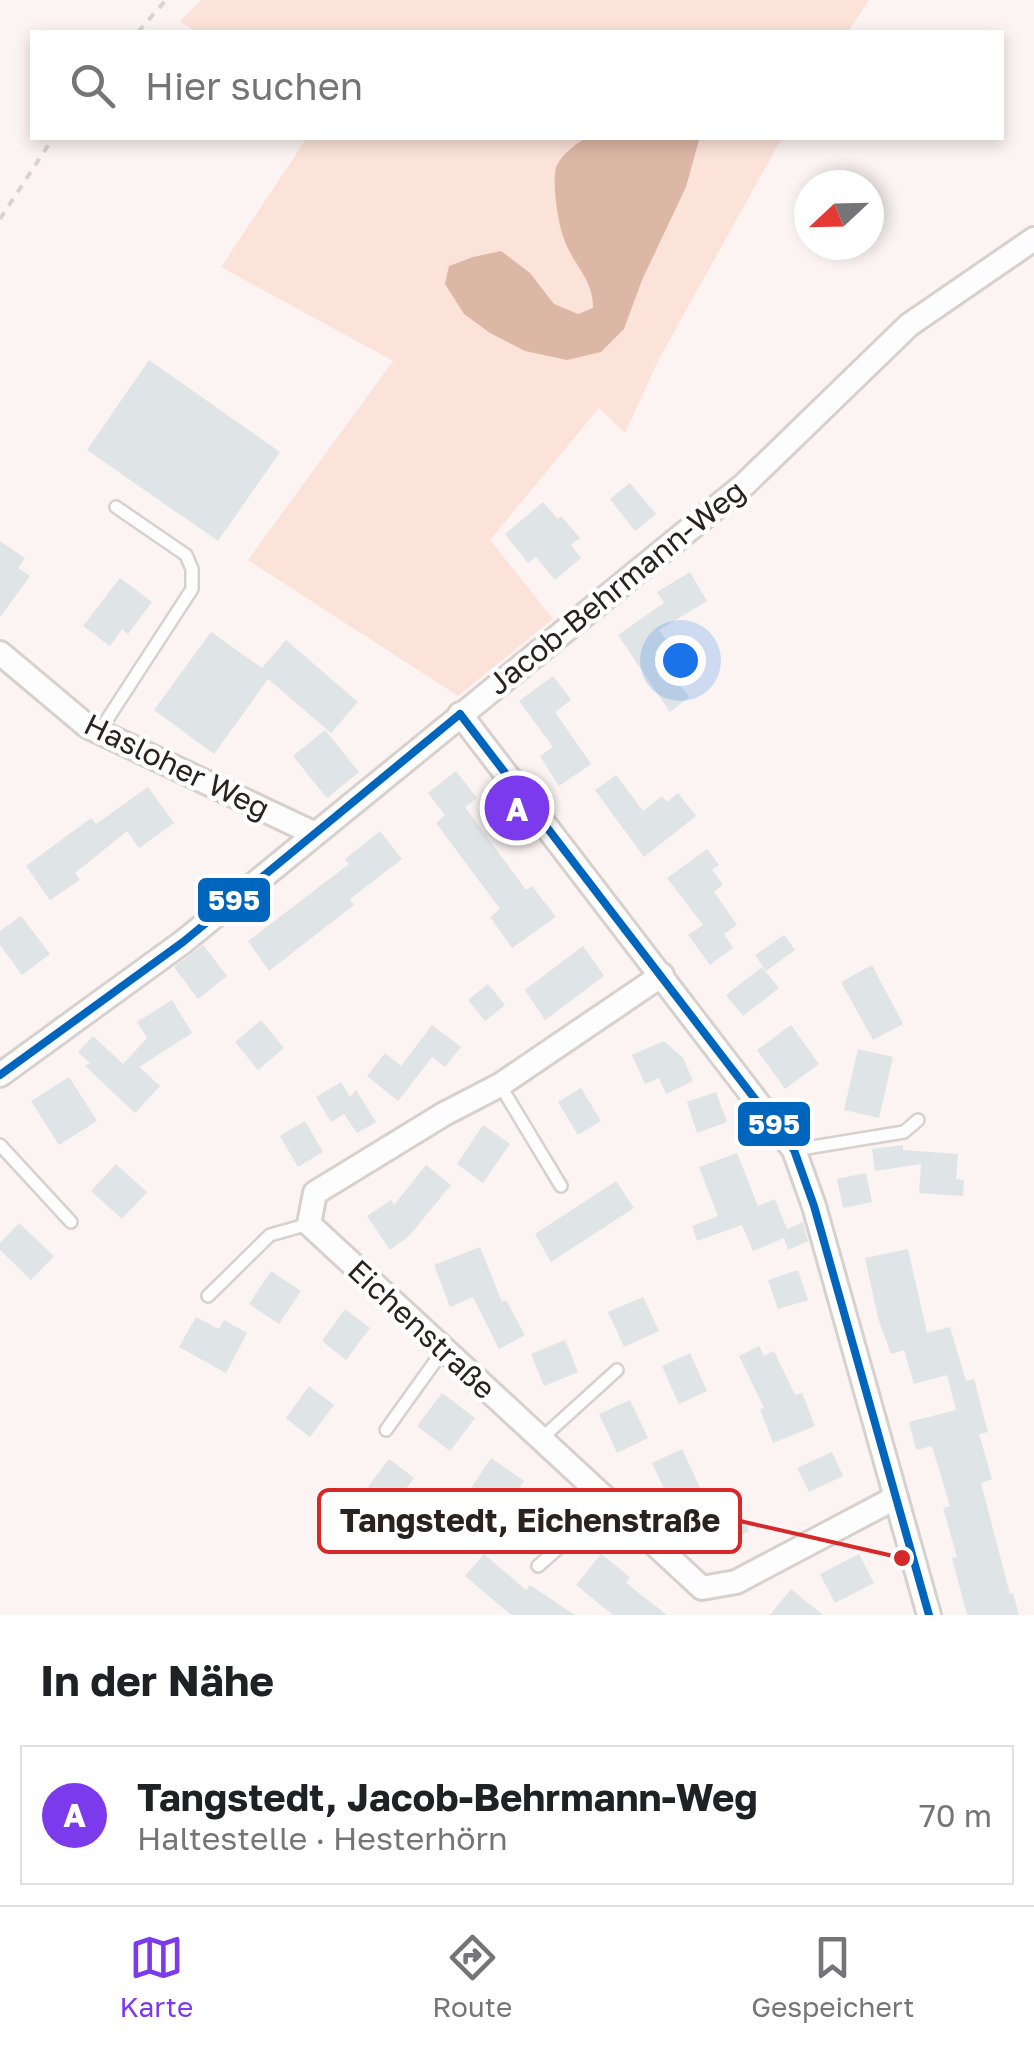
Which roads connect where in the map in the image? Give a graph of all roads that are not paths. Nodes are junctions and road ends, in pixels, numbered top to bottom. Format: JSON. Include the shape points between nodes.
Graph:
{"nodes":[{"id":1,"x":1034,"y":239,"type":"edge"},
{"id":2,"x":116,"y":507,"type":"dead end"},
{"id":3,"x":0,"y":653,"type":"edge"},
{"id":4,"x":460,"y":714,"type":"junction"},
{"id":5,"x":99,"y":732,"type":"junction"},
{"id":6,"x":313,"y":833,"type":"junction"},
{"id":7,"x":662,"y":974,"type":"junction"},
{"id":8,"x":0,"y":1075,"type":"edge"},
{"id":9,"x":500,"y":1086,"type":"junction"},
{"id":10,"x":918,"y":1120,"type":"dead end"},
{"id":11,"x":0,"y":1145,"type":"edge"},
{"id":12,"x":794,"y":1150,"type":"junction"},
{"id":13,"x":562,"y":1186,"type":"dead end"},
{"id":14,"x":71,"y":1222,"type":"dead end"},
{"id":15,"x":309,"y":1224,"type":"junction"},
{"id":16,"x":208,"y":1296,"type":"dead end"},
{"id":17,"x":444,"y":1350,"type":"junction"},
{"id":18,"x":617,"y":1370,"type":"dead end"},
{"id":19,"x":386,"y":1430,"type":"dead end"},
{"id":20,"x":542,"y":1438,"type":"junction"},
{"id":21,"x":895,"y":1498,"type":"junction"},
{"id":22,"x":611,"y":1502,"type":"junction"},
{"id":23,"x":538,"y":1566,"type":"dead end"},
{"id":24,"x":922,"y":1611,"type":"edge"}],
"edges":[{"from":1,"to":4,"type":"street","name":"Jacob-Behrmann-Weg","via":[[909,325],[745,484]]},
{"from":2,"to":5,"type":"lane","via":[[186,555],[192,588]]},
{"from":3,"to":5,"type":"street","name":"Hasloher Weg"},
{"from":4,"to":6,"type":"street","name":"Jacob-Behrmann-Weg"},
{"from":4,"to":7,"type":"street"},
{"from":5,"to":6,"type":"street","name":"Hasloher Weg"},
{"from":6,"to":8,"type":"street","name":"Jacob-Behrmann-Weg","via":[[183,942]]},
{"from":7,"to":9,"type":"street"},
{"from":7,"to":12,"type":"street"},
{"from":9,"to":13,"type":"lane"},
{"from":9,"to":15,"type":"street","via":[[315,1193]]},
{"from":10,"to":12,"type":"lane","via":[[904,1132]]},
{"from":11,"to":14,"type":"lane"},
{"from":12,"to":21,"type":"street"},
{"from":15,"to":16,"type":"lane","via":[[270,1236]]},
{"from":15,"to":17,"type":"street","name":"Eichenstraße"},
{"from":17,"to":19,"type":"lane"},
{"from":17,"to":20,"type":"street","name":"Eichenstraße"},
{"from":18,"to":20,"type":"lane"},
{"from":20,"to":22,"type":"street","name":"Eichenstraße"},
{"from":21,"to":22,"type":"street","name":"Eichenstraße","via":[[736,1582],[702,1588]]},
{"from":21,"to":24,"type":"street"},
{"from":22,"to":23,"type":"lane"}]}
